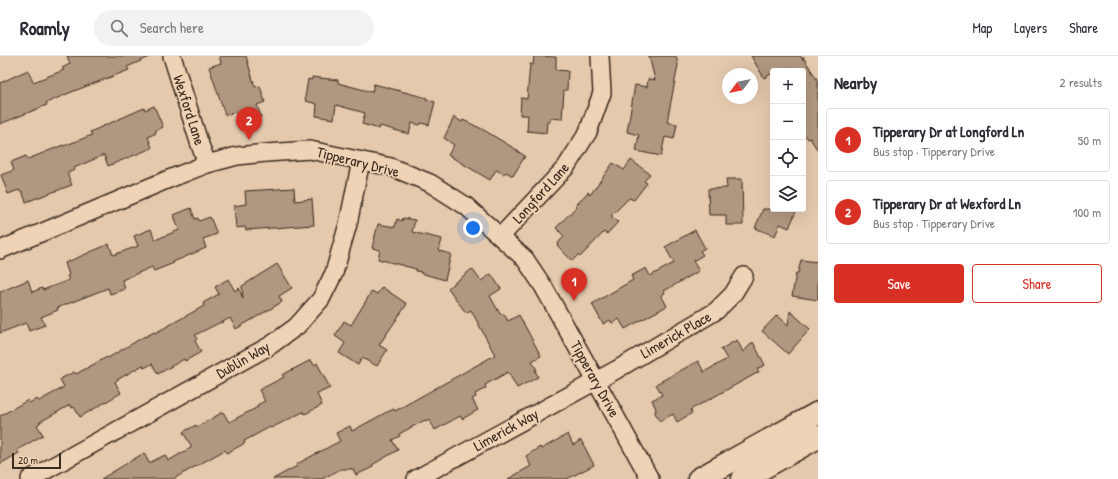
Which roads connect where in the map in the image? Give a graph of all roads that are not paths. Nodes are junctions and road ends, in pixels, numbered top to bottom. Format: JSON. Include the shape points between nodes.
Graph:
{"nodes":[{"id":1,"x":172,"y":56,"type":"edge"},
{"id":2,"x":600,"y":56,"type":"edge"},
{"id":3,"x":361,"y":161,"type":"junction"},
{"id":4,"x":207,"y":164,"type":"junction"},
{"id":5,"x":501,"y":236,"type":"junction"},
{"id":6,"x":0,"y":250,"type":"edge"},
{"id":7,"x":744,"y":276,"type":"dead end"},
{"id":8,"x":596,"y":380,"type":"junction"},
{"id":9,"x":818,"y":413,"type":"edge"},
{"id":10,"x":818,"y":437,"type":"edge"},
{"id":11,"x":30,"y":479,"type":"edge"},
{"id":12,"x":416,"y":479,"type":"edge"},
{"id":13,"x":650,"y":479,"type":"edge"},
{"id":14,"x":699,"y":479,"type":"edge"},
{"id":15,"x":743,"y":479,"type":"edge"}],
"edges":[{"from":1,"to":4,"type":"street","name":"Wexford Lane"},
{"from":2,"to":5,"type":"street","name":"Longford Lane","via":[[602,93],[588,132],[566,167]]},
{"from":3,"to":4,"type":"street","name":"Tipperary Drive","via":[[310,150],[266,152]]},
{"from":3,"to":5,"type":"street","name":"Tipperary Drive","via":[[391,167],[430,183],[466,206]]},
{"from":3,"to":11,"type":"street","name":"Dublin Way","via":[[348,224],[334,273],[320,299],[297,326],[271,345]]},
{"from":4,"to":6,"type":"street","name":"Tipperary Drive"},
{"from":5,"to":8,"type":"street","name":"Tipperary Drive","via":[[525,259],[543,286]]},
{"from":7,"to":8,"type":"street","name":"Limerick Place","via":[[733,294],[716,311]]},
{"from":8,"to":12,"type":"street","name":"Limerick Way"},
{"from":8,"to":13,"type":"street","name":"Tipperary Drive"},
{"from":9,"to":14,"type":"main road"},
{"from":10,"to":15,"type":"main road"}]}
